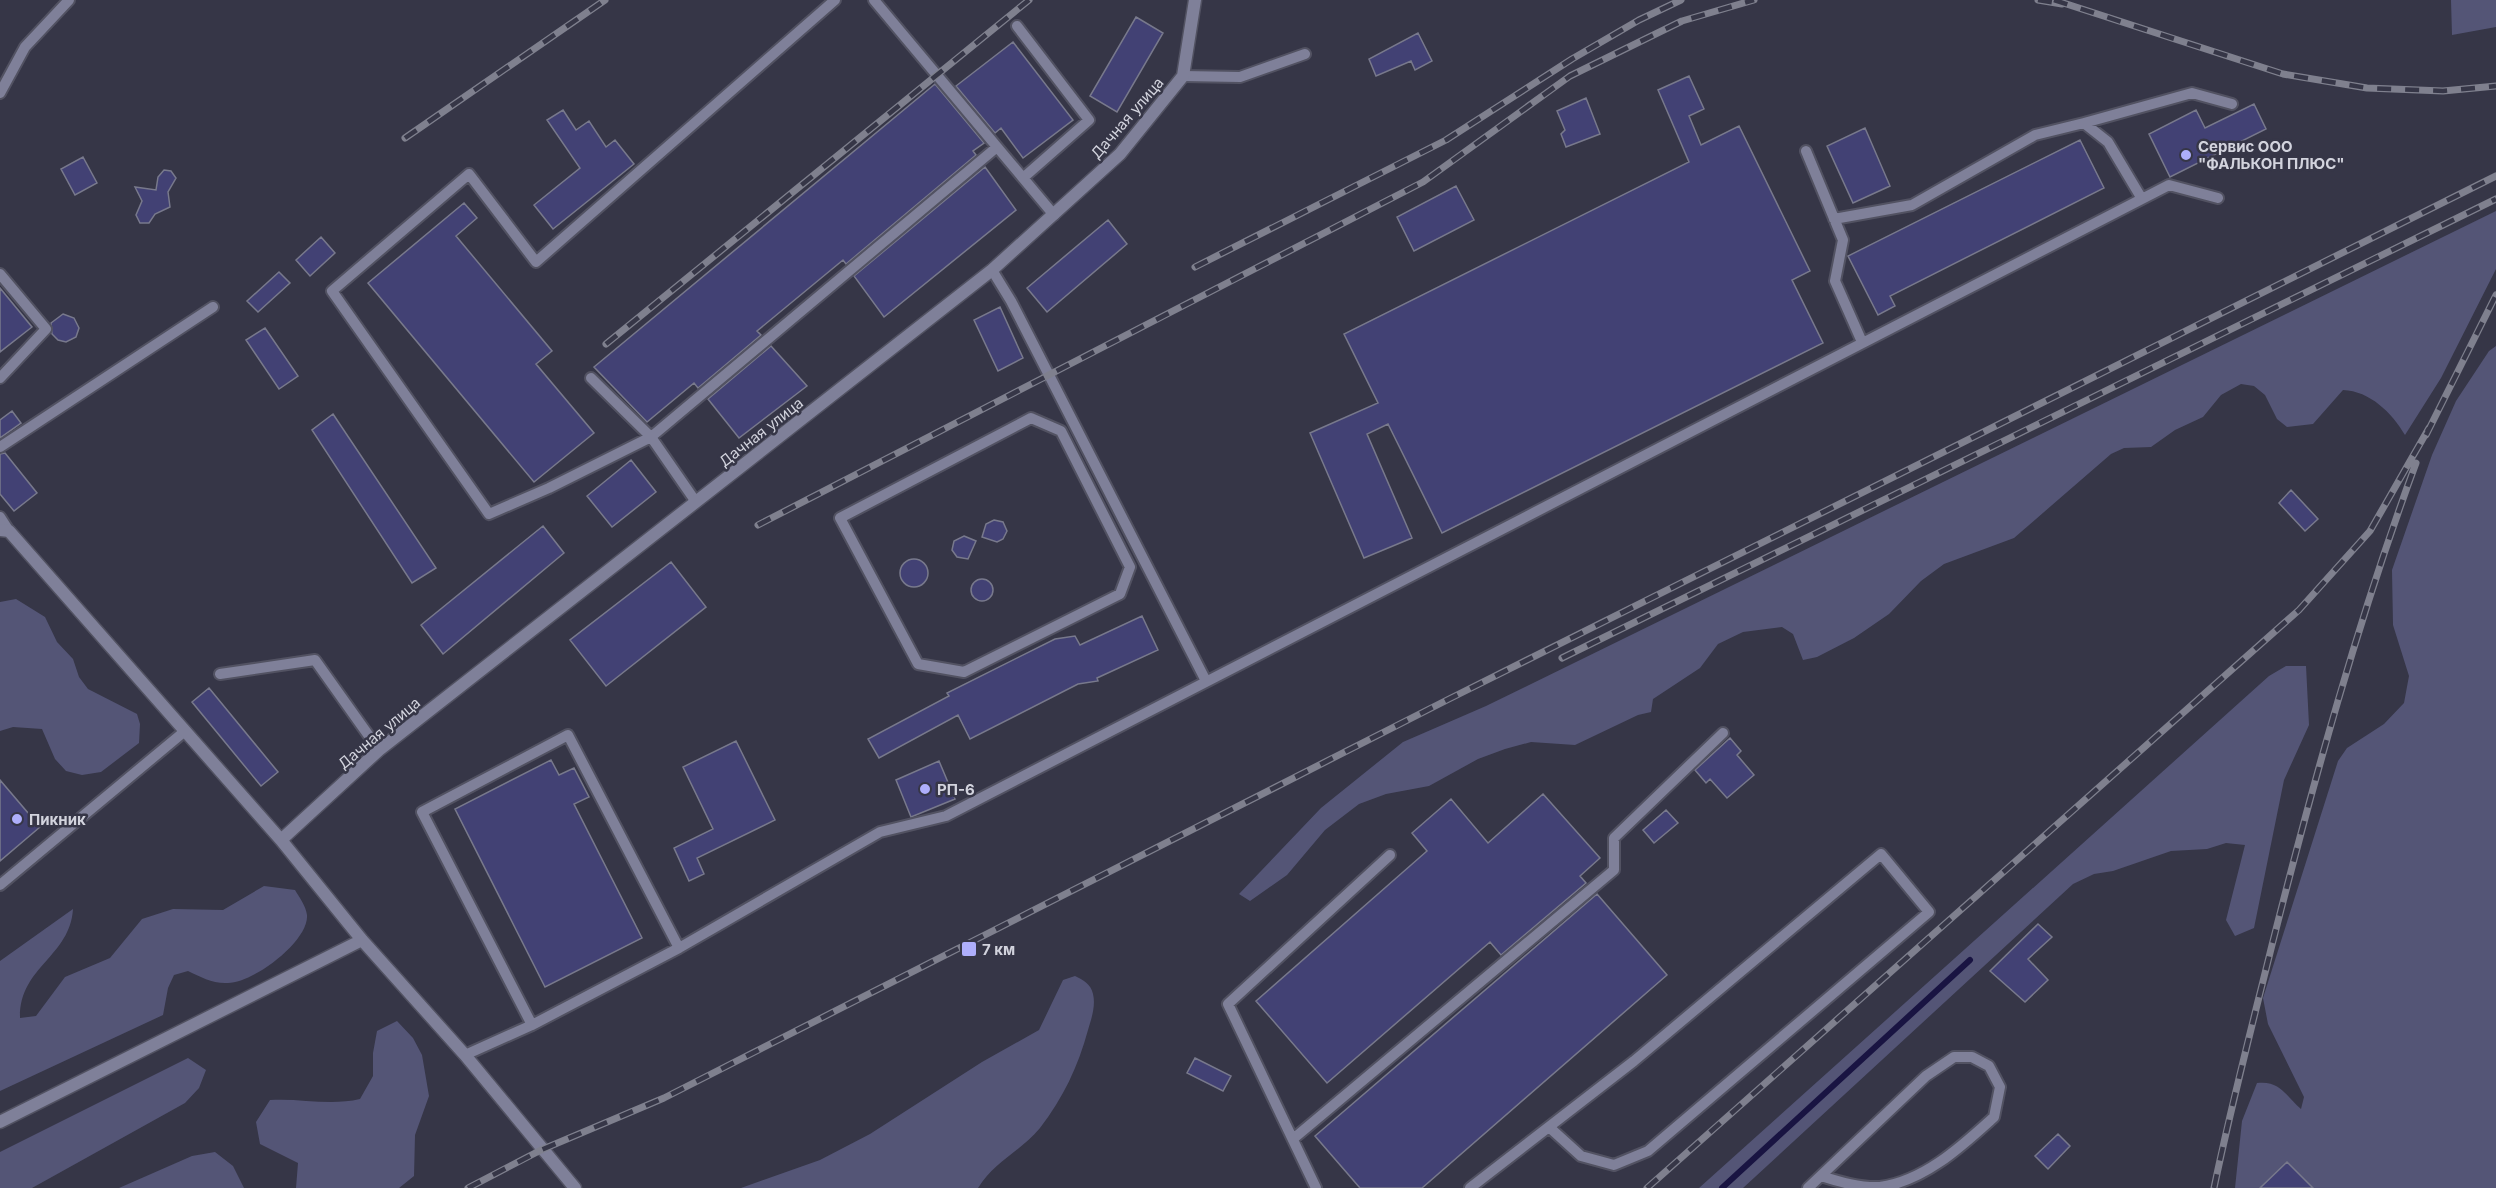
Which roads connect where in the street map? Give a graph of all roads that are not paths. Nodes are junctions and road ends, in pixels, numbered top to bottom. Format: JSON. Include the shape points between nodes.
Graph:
{"nodes":[{"id":1,"x":69,"y":0,"type":"edge"},
{"id":2,"x":835,"y":0,"type":"edge"},
{"id":3,"x":874,"y":0,"type":"edge"},
{"id":4,"x":1195,"y":0,"type":"edge"},
{"id":5,"x":1017,"y":26,"type":"dead end"},
{"id":6,"x":1305,"y":54,"type":"dead end"},
{"id":7,"x":1183,"y":76,"type":"junction"},
{"id":8,"x":0,"y":93,"type":"edge"},
{"id":9,"x":2232,"y":104,"type":"dead end"},
{"id":10,"x":2084,"y":123,"type":"junction"},
{"id":11,"x":998,"y":147,"type":"junction"},
{"id":12,"x":1806,"y":151,"type":"dead end"},
{"id":13,"x":1023,"y":178,"type":"junction"},
{"id":14,"x":2218,"y":198,"type":"dead end"},
{"id":15,"x":2142,"y":199,"type":"junction"},
{"id":16,"x":1054,"y":214,"type":"junction"},
{"id":17,"x":1834,"y":219,"type":"junction"},
{"id":18,"x":992,"y":270,"type":"junction"},
{"id":19,"x":0,"y":274,"type":"edge"},
{"id":20,"x":213,"y":307,"type":"dead end"},
{"id":21,"x":1862,"y":342,"type":"junction"},
{"id":22,"x":0,"y":378,"type":"edge"},
{"id":23,"x":591,"y":378,"type":"dead end"},
{"id":24,"x":1061,"y":431,"type":"joint"},
{"id":25,"x":651,"y":437,"type":"junction"},
{"id":26,"x":0,"y":447,"type":"edge"},
{"id":27,"x":696,"y":502,"type":"junction"},
{"id":28,"x":0,"y":517,"type":"edge"},
{"id":29,"x":4,"y":531,"type":"edge"},
{"id":30,"x":220,"y":674,"type":"dead end"},
{"id":31,"x":1206,"y":681,"type":"junction"},
{"id":32,"x":185,"y":731,"type":"junction"},
{"id":33,"x":1723,"y":733,"type":"dead end"},
{"id":34,"x":379,"y":750,"type":"junction"},
{"id":35,"x":281,"y":840,"type":"junction"},
{"id":36,"x":1390,"y":855,"type":"dead end"},
{"id":37,"x":0,"y":885,"type":"edge"},
{"id":38,"x":362,"y":940,"type":"junction"},
{"id":39,"x":679,"y":948,"type":"junction"},
{"id":40,"x":532,"y":1025,"type":"junction"},
{"id":41,"x":465,"y":1055,"type":"junction"},
{"id":42,"x":0,"y":1122,"type":"edge"},
{"id":43,"x":1549,"y":1127,"type":"junction"},
{"id":44,"x":1293,"y":1139,"type":"junction"},
{"id":45,"x":1821,"y":1176,"type":"junction"},
{"id":46,"x":575,"y":1188,"type":"edge"},
{"id":47,"x":1316,"y":1188,"type":"edge"},
{"id":48,"x":1470,"y":1188,"type":"edge"},
{"id":49,"x":1808,"y":1188,"type":"edge"}],
"edges":[{"from":1,"to":8,"type":"lane","via":[[25,47]]},
{"from":2,"to":25,"type":"lane","via":[[536,262],[469,174],[332,291],[489,514]]},
{"from":3,"to":11,"type":"lane"},
{"from":4,"to":7,"type":"street","name":"Дачная улица"},
{"from":5,"to":13,"type":"lane","via":[[1089,120]]},
{"from":6,"to":7,"type":"lane","via":[[1240,77]]},
{"from":7,"to":16,"type":"street","name":"Дачная улица","via":[[1120,154]]},
{"from":9,"to":10,"type":"lane","via":[[2192,93]]},
{"from":10,"to":15,"type":"lane","via":[[2108,142]]},
{"from":10,"to":17,"type":"lane","via":[[2035,135],[1912,205]]},
{"from":11,"to":13,"type":"lane"},
{"from":11,"to":25,"type":"lane"},
{"from":12,"to":17,"type":"lane"},
{"from":13,"to":16,"type":"lane"},
{"from":14,"to":15,"type":"lane","via":[[2169,185]]},
{"from":15,"to":21,"type":"lane"},
{"from":16,"to":18,"type":"street","name":"Дачная улица"},
{"from":17,"to":21,"type":"lane","via":[[1843,240],[1834,282]]},
{"from":18,"to":27,"type":"street","name":"Дачная улица"},
{"from":18,"to":31,"type":"lane"},
{"from":19,"to":22,"type":"lane","via":[[46,329]]},
{"from":20,"to":26,"type":"lane"},
{"from":21,"to":31,"type":"lane"},
{"from":23,"to":25,"type":"lane"},
{"from":24,"to":24,"type":"lane","via":[[1130,567],[1120,594],[964,672],[918,664],[840,518],[1031,418]]},
{"from":25,"to":27,"type":"lane"},
{"from":27,"to":34,"type":"street","name":"Дачная улица"},
{"from":28,"to":29,"type":"lane"},
{"from":29,"to":32,"type":"street"},
{"from":30,"to":34,"type":"lane","via":[[315,660]]},
{"from":31,"to":39,"type":"lane","via":[[946,816],[880,832]]},
{"from":32,"to":35,"type":"street"},
{"from":32,"to":37,"type":"lane"},
{"from":33,"to":44,"type":"lane","via":[[1614,838],[1614,870]]},
{"from":34,"to":35,"type":"street","name":"Дачная улица"},
{"from":35,"to":38,"type":"street"},
{"from":36,"to":44,"type":"lane","via":[[1228,1004]]},
{"from":38,"to":41,"type":"street"},
{"from":38,"to":42,"type":"street"},
{"from":39,"to":40,"type":"lane"},
{"from":39,"to":40,"type":"lane","via":[[568,735],[422,812]]},
{"from":40,"to":41,"type":"lane"},
{"from":41,"to":46,"type":"street"},
{"from":43,"to":43,"type":"lane","via":[[1881,854],[1929,912],[1648,1151],[1614,1165],[1581,1156]]},
{"from":43,"to":48,"type":"lane"},
{"from":44,"to":47,"type":"lane"},
{"from":45,"to":45,"type":"lane","via":[[1926,1076],[1954,1057],[1972,1056],[1989,1066],[2000,1087],[1994,1117],[1942,1161],[1881,1187],[1852,1185]]},
{"from":45,"to":49,"type":"lane"}]}
